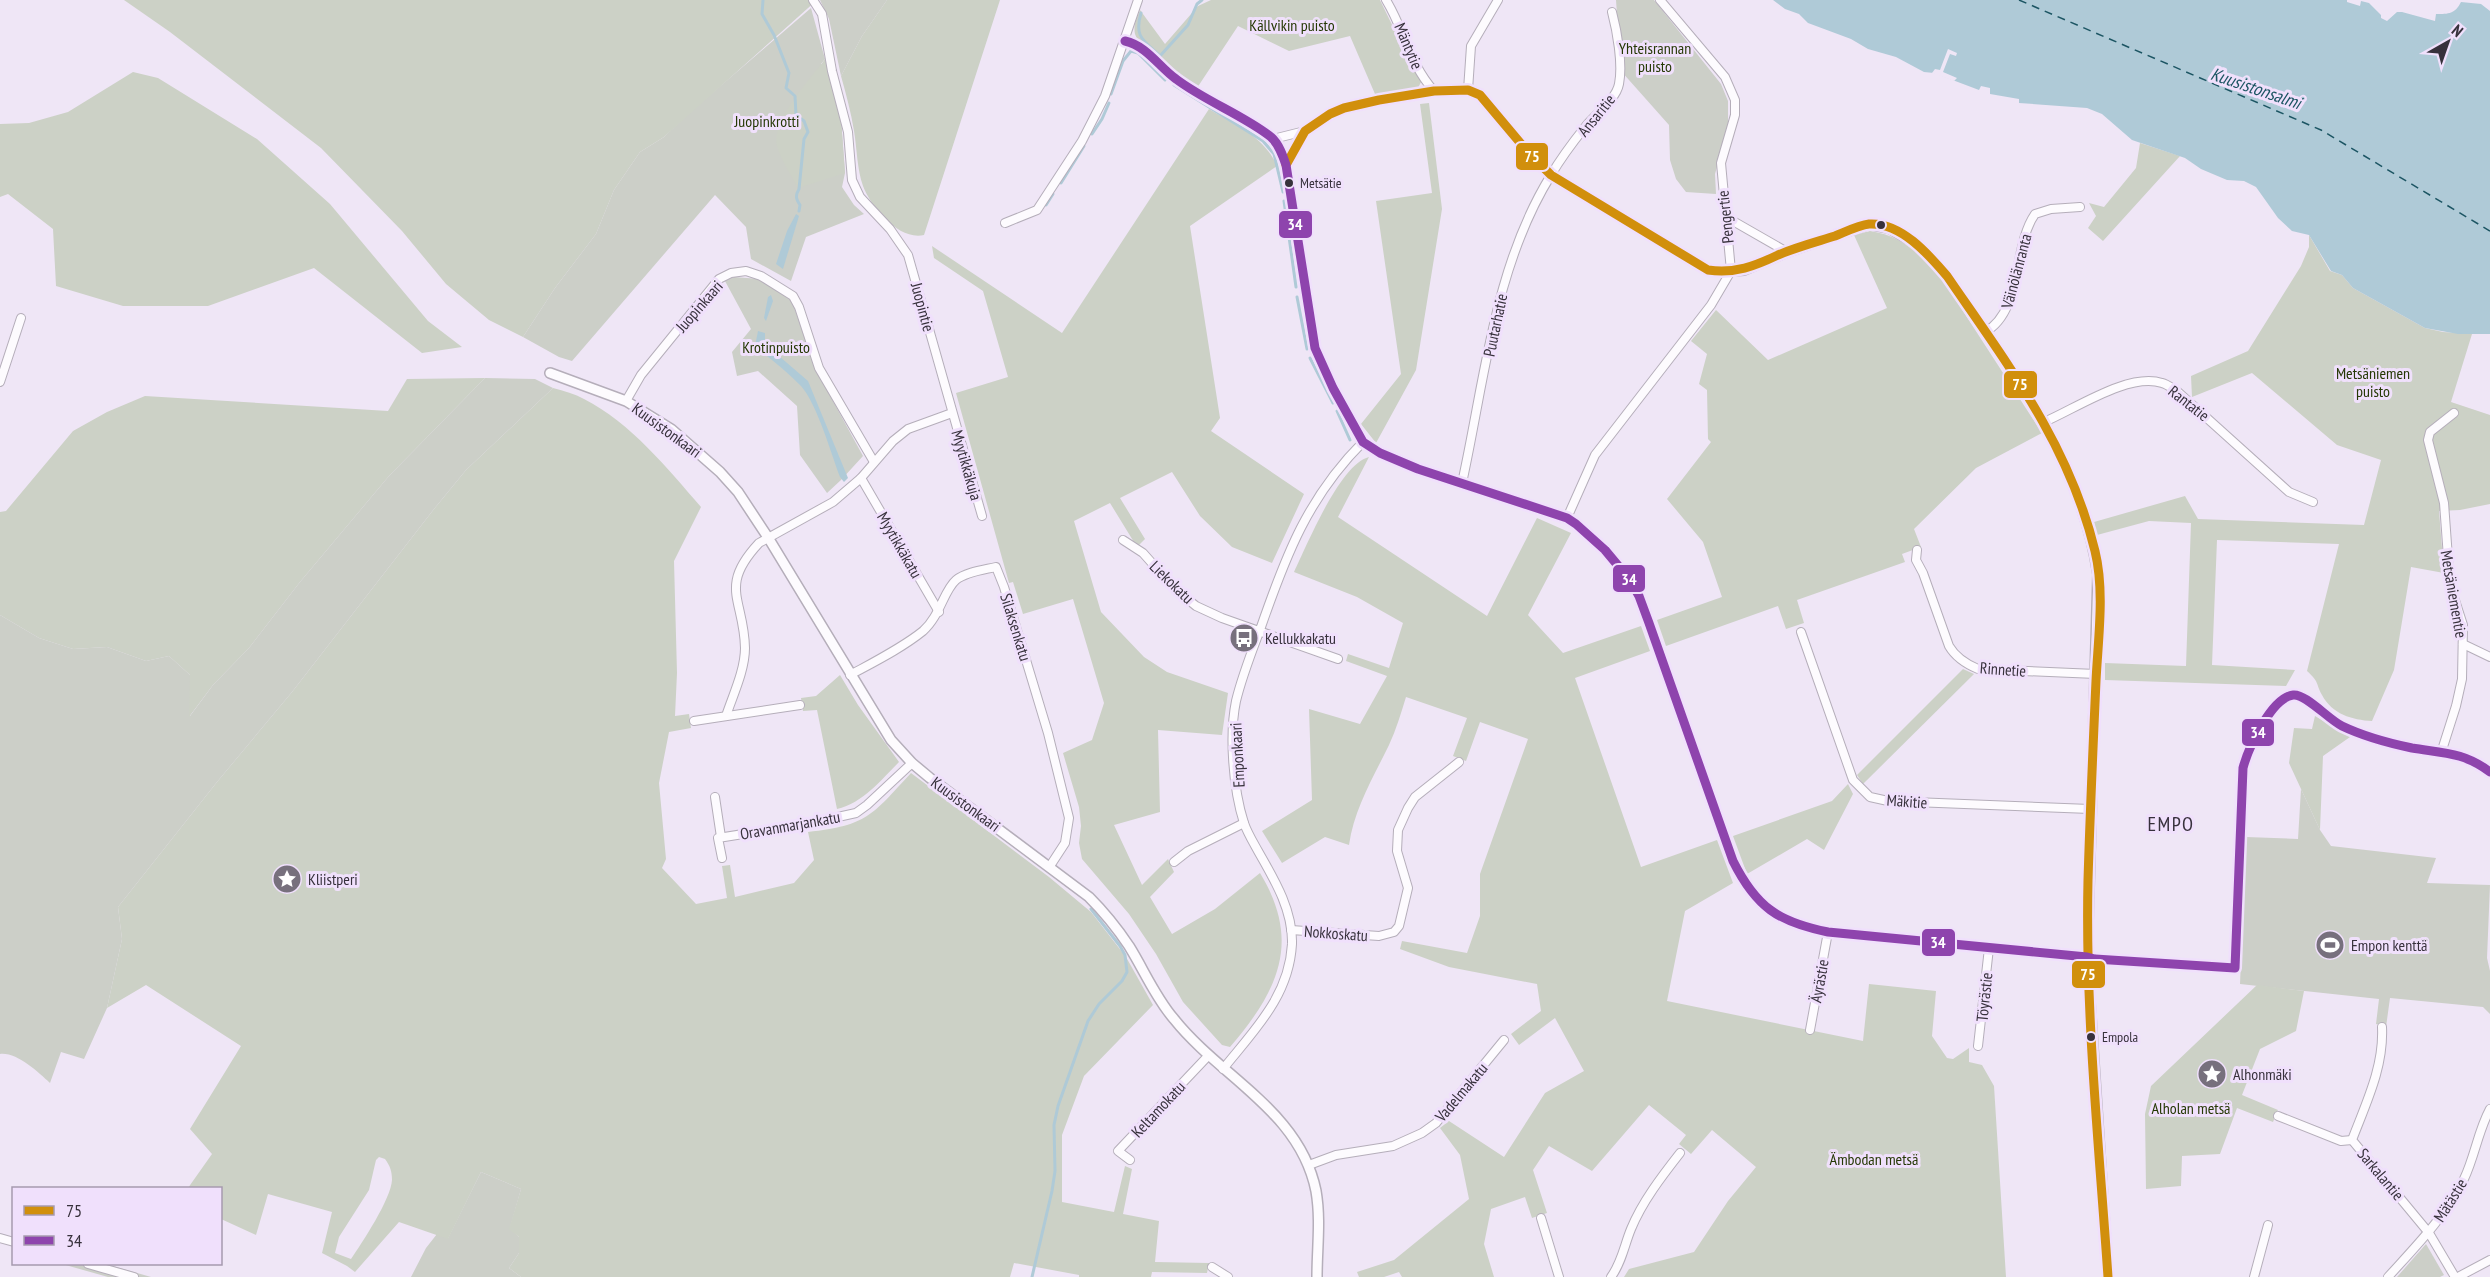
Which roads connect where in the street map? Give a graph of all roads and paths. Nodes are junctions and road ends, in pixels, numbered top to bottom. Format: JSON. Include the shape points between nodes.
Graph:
{"nodes":[{"id":1,"x":813,"y":0,"type":"edge"},
{"id":2,"x":1138,"y":0,"type":"edge"},
{"id":3,"x":1386,"y":0,"type":"edge"},
{"id":4,"x":1498,"y":0,"type":"edge"},
{"id":5,"x":1659,"y":0,"type":"edge"},
{"id":6,"x":1612,"y":12,"type":"dead end"},
{"id":7,"x":1125,"y":41,"type":"junction"},
{"id":8,"x":1468,"y":90,"type":"junction"},
{"id":9,"x":1434,"y":91,"type":"junction"},
{"id":10,"x":1305,"y":131,"type":"junction"},
{"id":11,"x":1273,"y":139,"type":"junction"},
{"id":12,"x":1286,"y":165,"type":"junction"},
{"id":13,"x":1551,"y":175,"type":"junction"},
{"id":14,"x":2080,"y":207,"type":"dead end"},
{"id":15,"x":1726,"y":217,"type":"junction"},
{"id":16,"x":1005,"y":223,"type":"dead end"},
{"id":17,"x":1787,"y":252,"type":"junction"},
{"id":18,"x":1731,"y":271,"type":"junction"},
{"id":19,"x":21,"y":318,"type":"dead end"},
{"id":20,"x":1985,"y":332,"type":"junction"},
{"id":21,"x":550,"y":373,"type":"dead end"},
{"id":22,"x":0,"y":382,"type":"edge"},
{"id":23,"x":626,"y":401,"type":"junction"},
{"id":24,"x":952,"y":413,"type":"junction"},
{"id":25,"x":2454,"y":413,"type":"dead end"},
{"id":26,"x":2044,"y":422,"type":"junction"},
{"id":27,"x":1363,"y":442,"type":"junction"},
{"id":28,"x":874,"y":462,"type":"junction"},
{"id":29,"x":861,"y":478,"type":"junction"},
{"id":30,"x":1462,"y":483,"type":"junction"},
{"id":31,"x":2313,"y":502,"type":"dead end"},
{"id":32,"x":982,"y":516,"type":"dead end"},
{"id":33,"x":1567,"y":518,"type":"junction"},
{"id":34,"x":769,"y":539,"type":"junction"},
{"id":35,"x":1123,"y":540,"type":"dead end"},
{"id":36,"x":1917,"y":550,"type":"dead end"},
{"id":37,"x":939,"y":612,"type":"junction"},
{"id":38,"x":1259,"y":630,"type":"junction"},
{"id":39,"x":1801,"y":632,"type":"dead end"},
{"id":40,"x":2463,"y":644,"type":"junction"},
{"id":41,"x":2490,"y":657,"type":"edge"},
{"id":42,"x":1338,"y":659,"type":"dead end"},
{"id":43,"x":2096,"y":674,"type":"junction"},
{"id":44,"x":850,"y":675,"type":"junction"},
{"id":45,"x":800,"y":705,"type":"dead end"},
{"id":46,"x":726,"y":716,"type":"junction"},
{"id":47,"x":694,"y":721,"type":"dead end"},
{"id":48,"x":2442,"y":750,"type":"junction"},
{"id":49,"x":1460,"y":762,"type":"dead end"},
{"id":50,"x":912,"y":763,"type":"junction"},
{"id":51,"x":2490,"y":772,"type":"edge"},
{"id":52,"x":714,"y":797,"type":"dead end"},
{"id":53,"x":2090,"y":809,"type":"junction"},
{"id":54,"x":1244,"y":823,"type":"junction"},
{"id":55,"x":721,"y":837,"type":"junction"},
{"id":56,"x":722,"y":858,"type":"dead end"},
{"id":57,"x":1174,"y":862,"type":"dead end"},
{"id":58,"x":1050,"y":866,"type":"junction"},
{"id":59,"x":1291,"y":930,"type":"junction"},
{"id":60,"x":1828,"y":932,"type":"junction"},
{"id":61,"x":1989,"y":948,"type":"junction"},
{"id":62,"x":2086,"y":957,"type":"junction"},
{"id":63,"x":2382,"y":1027,"type":"dead end"},
{"id":64,"x":1810,"y":1030,"type":"dead end"},
{"id":65,"x":1504,"y":1040,"type":"dead end"},
{"id":66,"x":1978,"y":1046,"type":"dead end"},
{"id":67,"x":1208,"y":1056,"type":"junction"},
{"id":68,"x":1223,"y":1069,"type":"junction"},
{"id":69,"x":2490,"y":1109,"type":"edge"},
{"id":70,"x":2278,"y":1116,"type":"dead end"},
{"id":71,"x":2352,"y":1140,"type":"junction"},
{"id":72,"x":1680,"y":1153,"type":"dead end"},
{"id":73,"x":1130,"y":1160,"type":"dead end"},
{"id":74,"x":1309,"y":1165,"type":"junction"},
{"id":75,"x":1541,"y":1218,"type":"dead end"},
{"id":76,"x":2268,"y":1225,"type":"dead end"},
{"id":77,"x":2429,"y":1233,"type":"junction"},
{"id":78,"x":2490,"y":1260,"type":"edge"},
{"id":79,"x":95,"y":1265,"type":"edge"},
{"id":80,"x":1212,"y":1267,"type":"dead end"},
{"id":81,"x":134,"y":1277,"type":"edge"},
{"id":82,"x":1228,"y":1277,"type":"edge"},
{"id":83,"x":1317,"y":1277,"type":"edge"},
{"id":84,"x":1559,"y":1277,"type":"edge"},
{"id":85,"x":1611,"y":1277,"type":"edge"},
{"id":86,"x":2108,"y":1277,"type":"edge"},
{"id":87,"x":2254,"y":1277,"type":"edge"},
{"id":88,"x":2388,"y":1277,"type":"edge"},
{"id":89,"x":2457,"y":1277,"type":"edge"}],
"edges":[{"from":1,"to":24,"type":"street","name":"Juopintie","via":[[822,14],[848,132],[852,180],[860,197],[908,255]]},
{"from":2,"to":7,"type":"street"},
{"from":3,"to":9,"type":"street","name":"Mäntytie","via":[[1412,61]]},
{"from":4,"to":8,"type":"street","via":[[1471,46]]},
{"from":5,"to":15,"type":"street","name":"Pengertie","via":[[1725,77],[1735,100],[1735,115],[1721,163]]},
{"from":6,"to":13,"type":"street","name":"Ansaritie","via":[[1617,31],[1616,92],[1585,126]]},
{"from":7,"to":11,"type":"street","via":[[1146,51],[1194,92]]},
{"from":7,"to":16,"type":"street","via":[[1095,117],[1052,188],[1037,210]]},
{"from":8,"to":9,"type":"street"},
{"from":8,"to":13,"type":"street","via":[[1480,95]]},
{"from":9,"to":10,"type":"street","via":[[1344,108]]},
{"from":10,"to":11,"type":"street"},
{"from":10,"to":12,"type":"street"},
{"from":11,"to":12,"type":"street"},
{"from":12,"to":27,"type":"street","via":[[1315,348]]},
{"from":13,"to":18,"type":"street","via":[[1708,270]]},
{"from":13,"to":30,"type":"street","name":"Puutarhatie","via":[[1508,268]]},
{"from":14,"to":20,"type":"street","name":"Väinölänranta","via":[[2035,214],[2029,222],[2007,309],[1996,327]]},
{"from":15,"to":17,"type":"street"},
{"from":15,"to":18,"type":"street","name":"Pengertie"},
{"from":17,"to":18,"type":"street","via":[[1744,270]]},
{"from":17,"to":20,"type":"street","via":[[1869,224],[1889,228],[1929,256]]},
{"from":18,"to":33,"type":"street","via":[[1711,304],[1594,455]]},
{"from":19,"to":22,"type":"street"},
{"from":20,"to":26,"type":"street"},
{"from":21,"to":23,"type":"street","name":"Kuusistonkaari"},
{"from":23,"to":28,"type":"street","name":"Juopinkaari","via":[[641,375],[719,279],[746,271],[793,296],[819,368]]},
{"from":23,"to":34,"type":"street","name":"Kuusistonkaari","via":[[700,453],[738,492]]},
{"from":24,"to":28,"type":"street","via":[[908,429]]},
{"from":24,"to":32,"type":"street","name":"Myytikkäkuja"},
{"from":25,"to":40,"type":"street","name":"Metsäniementie","via":[[2430,432],[2428,440],[2444,503],[2450,585],[2463,625]]},
{"from":26,"to":31,"type":"street","name":"Rantatie","via":[[2124,385],[2140,381],[2162,383],[2204,414],[2289,492]]},
{"from":26,"to":43,"type":"street","via":[[2064,458],[2095,552],[2099,608]]},
{"from":27,"to":30,"type":"street","via":[[1396,461]]},
{"from":27,"to":38,"type":"street","name":"Emponkaari","via":[[1314,501]]},
{"from":28,"to":29,"type":"street"},
{"from":29,"to":34,"type":"street","via":[[825,508]]},
{"from":29,"to":37,"type":"street","name":"Myytikkäkatu"},
{"from":30,"to":33,"type":"street"},
{"from":33,"to":60,"type":"street","via":[[1605,550],[1639,596],[1742,878],[1775,914],[1791,923]]},
{"from":34,"to":44,"type":"street","name":"Kuusistonkaari"},
{"from":34,"to":46,"type":"street","via":[[751,552],[736,578],[745,649]]},
{"from":35,"to":38,"type":"street","name":"Liekokatu","via":[[1143,553],[1196,606]]},
{"from":36,"to":43,"type":"street","name":"Rinnetie","via":[[1916,560],[1954,655],[1978,669]]},
{"from":37,"to":44,"type":"street","name":"Silaksenkatu","via":[[910,640]]},
{"from":37,"to":58,"type":"street","name":"Silaksenkatu","via":[[957,579],[996,567],[1048,733],[1069,818],[1065,843]]},
{"from":38,"to":42,"type":"street","name":"Liekokatu"},
{"from":38,"to":54,"type":"street","name":"Emponkaari","via":[[1236,702],[1233,736]]},
{"from":39,"to":53,"type":"street","name":"Mäkitie","via":[[1848,768],[1859,789],[1870,797],[1888,801]]},
{"from":40,"to":41,"type":"street"},
{"from":40,"to":48,"type":"street","name":"Metsäniementie","via":[[2462,679]]},
{"from":43,"to":53,"type":"street"},
{"from":44,"to":50,"type":"street","name":"Kuusistonkaari","via":[[891,740]]},
{"from":45,"to":46,"type":"street"},
{"from":46,"to":47,"type":"street"},
{"from":48,"to":51,"type":"street"},
{"from":48,"to":62,"type":"street","via":[[2385,742],[2328,718],[2306,696],[2294,694],[2285,699],[2271,712],[2247,750],[2242,768],[2235,968]]},
{"from":49,"to":59,"type":"street","name":"Nokkoskatu","via":[[1415,797],[1400,824],[1397,851],[1408,888],[1394,932],[1379,936]]},
{"from":50,"to":55,"type":"street","name":"Oravanmarjankatu","via":[[856,813]]},
{"from":50,"to":58,"type":"street","name":"Kuusistonkaari"},
{"from":52,"to":55,"type":"street","name":"Oravanmarjankatu"},
{"from":53,"to":62,"type":"street"},
{"from":54,"to":57,"type":"street"},
{"from":54,"to":59,"type":"street","name":"Emponkaari","via":[[1276,883]]},
{"from":55,"to":56,"type":"street","name":"Oravanmarjankatu","via":[[718,838]]},
{"from":58,"to":67,"type":"street","name":"Kuusistonkaari","via":[[1102,910],[1129,946],[1160,1001]]},
{"from":59,"to":68,"type":"street","name":"Emponkaari","via":[[1289,962],[1278,996],[1262,1023]]},
{"from":60,"to":61,"type":"street"},
{"from":60,"to":64,"type":"street","name":"Äyrästie"},
{"from":61,"to":62,"type":"street"},
{"from":61,"to":66,"type":"street","name":"Töyrästie"},
{"from":62,"to":86,"type":"street"},
{"from":63,"to":71,"type":"street","name":"Sarkalantie","via":[[2383,1047],[2377,1074]]},
{"from":65,"to":74,"type":"street","name":"Vadelmakatu","via":[[1453,1104],[1422,1132],[1393,1146],[1336,1155]]},
{"from":67,"to":68,"type":"street","name":"Kuusistonkaari"},
{"from":67,"to":73,"type":"street","name":"Keltamokatu","via":[[1118,1151]]},
{"from":68,"to":74,"type":"street","name":"Kuusistonkaari","via":[[1290,1131]]},
{"from":69,"to":77,"type":"street","name":"Mätästie","via":[[2465,1177]]},
{"from":70,"to":71,"type":"street","via":[[2341,1141]]},
{"from":71,"to":77,"type":"street","name":"Sarkalantie"},
{"from":72,"to":85,"type":"street","via":[[1637,1216]]},
{"from":74,"to":83,"type":"street","name":"Kuusistonkaari","via":[[1319,1222]]},
{"from":75,"to":84,"type":"street"},
{"from":76,"to":87,"type":"street"},
{"from":77,"to":88,"type":"street","name":"Mätästie"},
{"from":77,"to":89,"type":"street","name":"Sarkalantie"},
{"from":78,"to":89,"type":"street"},
{"from":79,"to":81,"type":"street"},
{"from":80,"to":82,"type":"street"}]}
